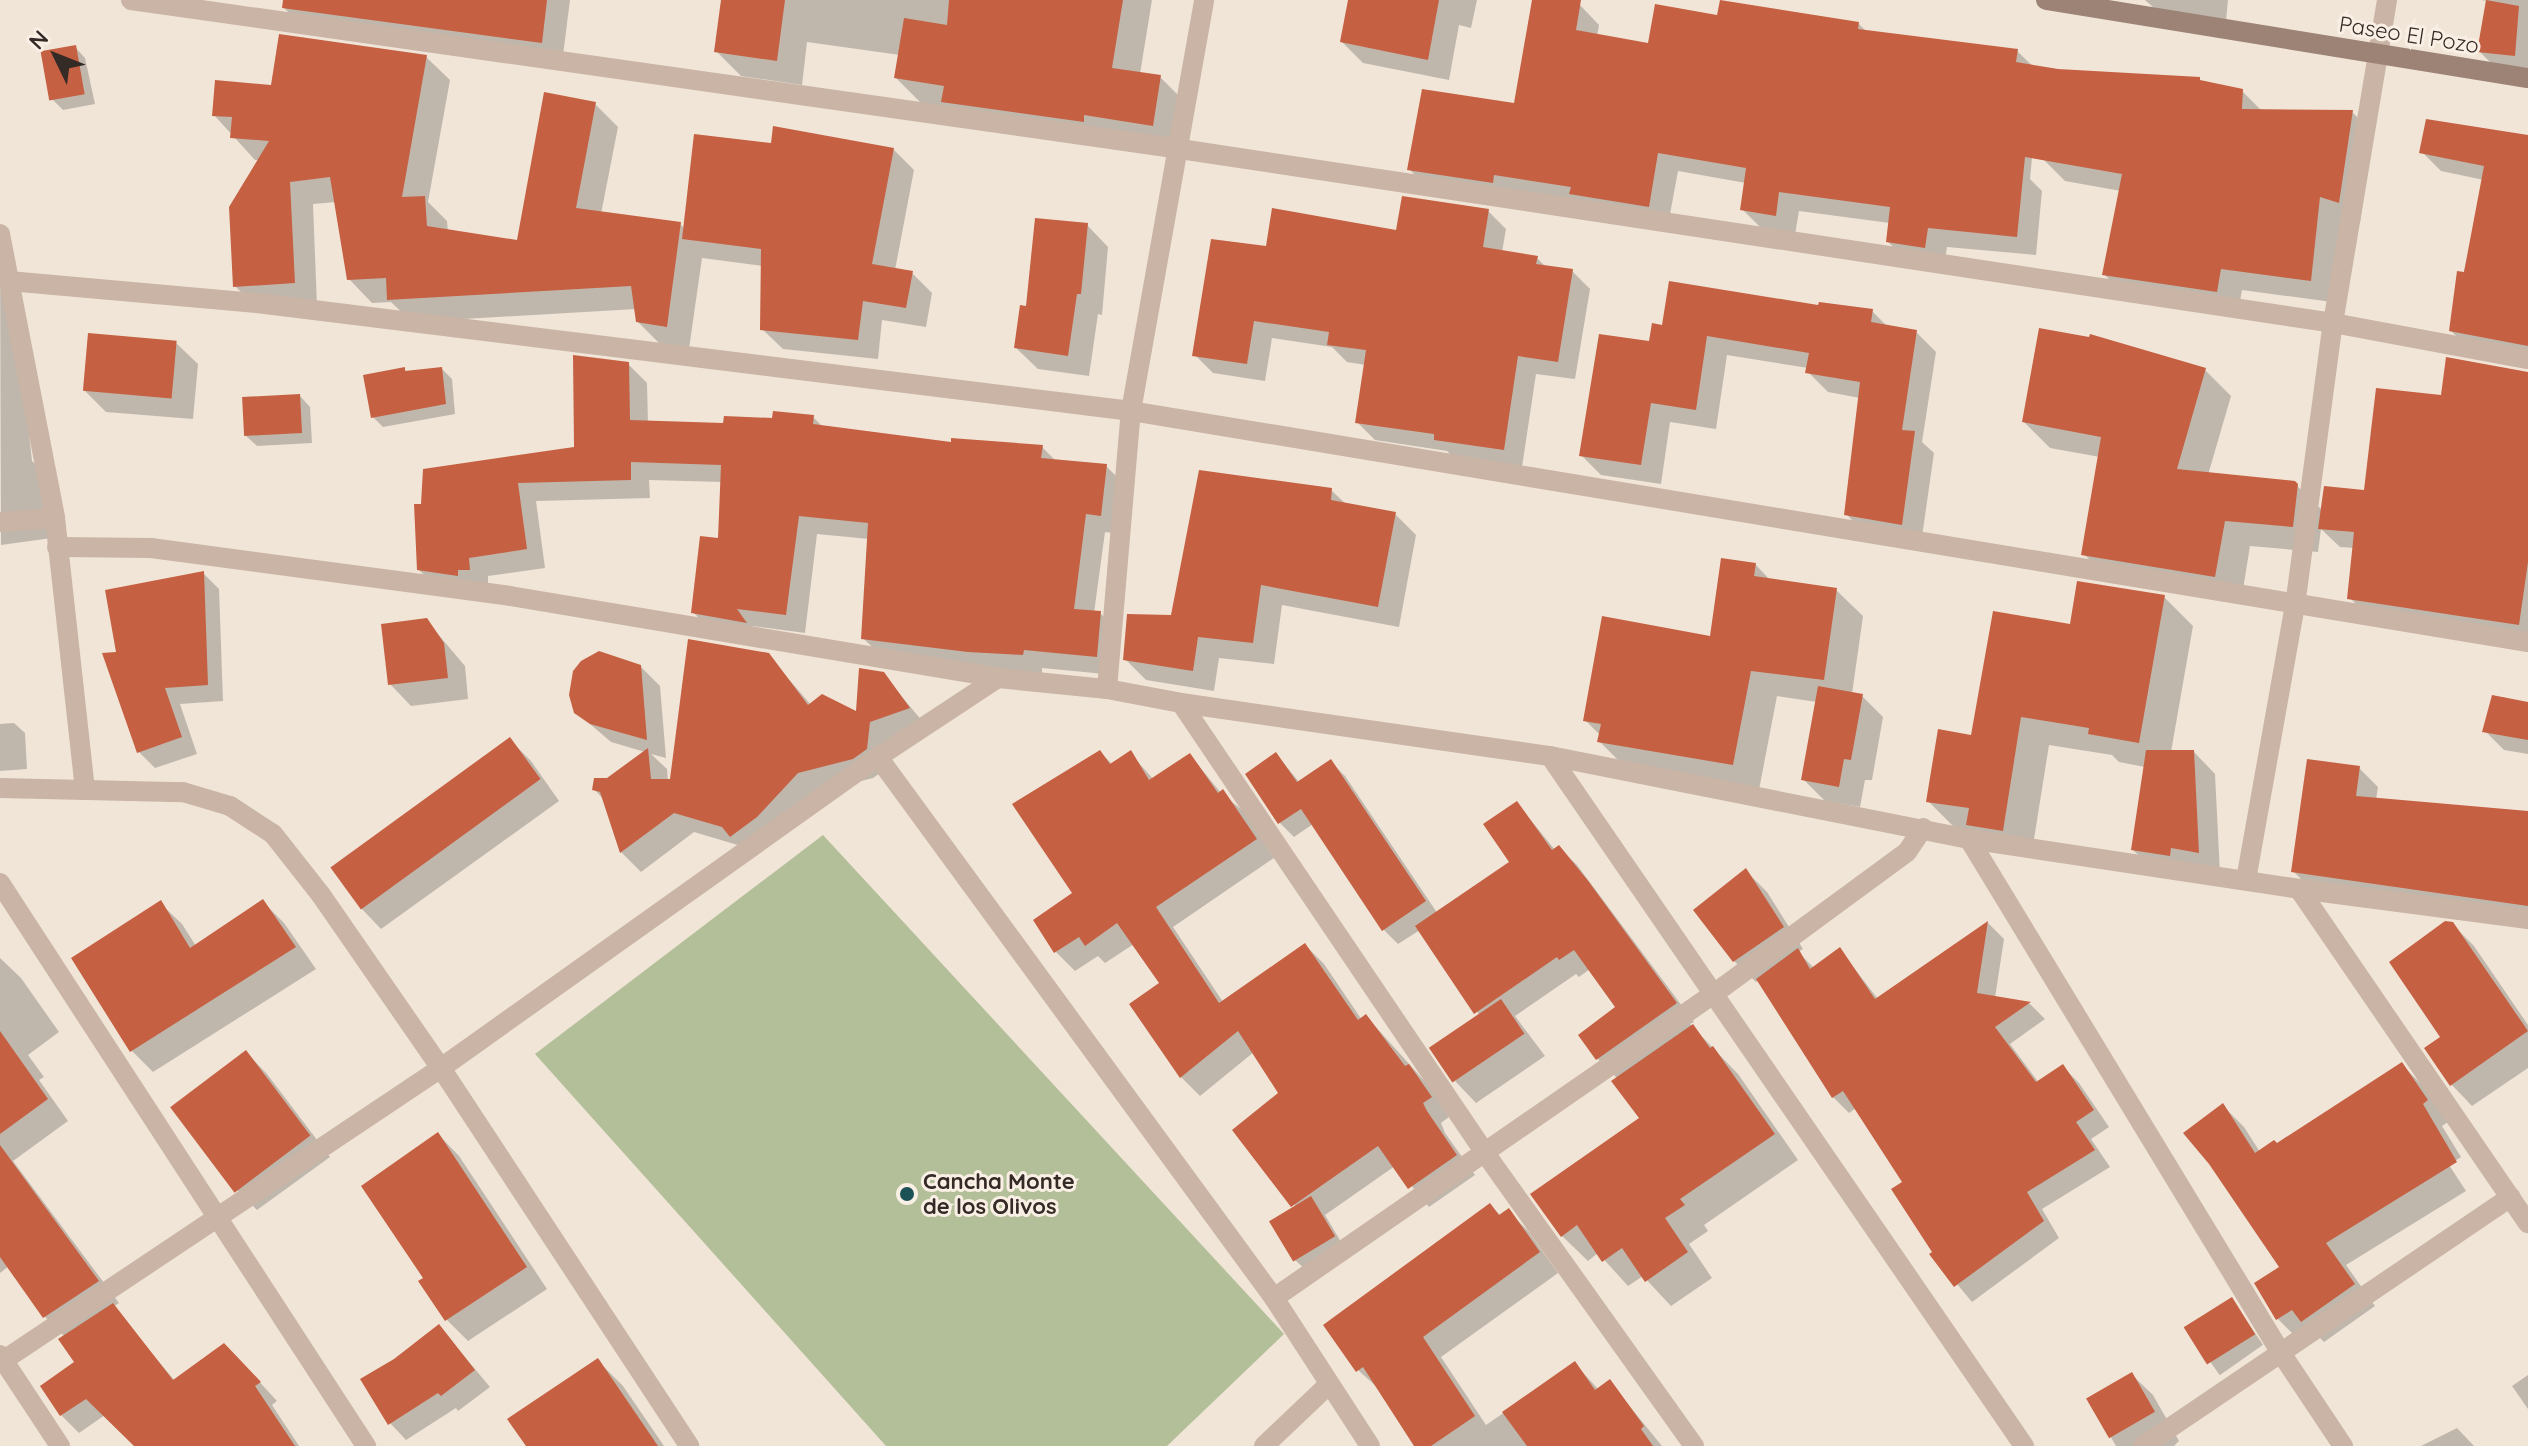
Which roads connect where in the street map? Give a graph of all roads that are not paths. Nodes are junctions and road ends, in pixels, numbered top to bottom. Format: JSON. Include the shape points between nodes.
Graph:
{"nodes":[{"id":1,"x":131,"y":0,"type":"edge"},
{"id":2,"x":1204,"y":0,"type":"edge"},
{"id":3,"x":2046,"y":0,"type":"edge"},
{"id":4,"x":2387,"y":0,"type":"edge"},
{"id":5,"x":2379,"y":54,"type":"junction"},
{"id":6,"x":2528,"y":78,"type":"edge"},
{"id":7,"x":1180,"y":149,"type":"junction"},
{"id":8,"x":0,"y":237,"type":"edge"},
{"id":9,"x":9,"y":281,"type":"junction"},
{"id":10,"x":2333,"y":323,"type":"junction"},
{"id":11,"x":2528,"y":359,"type":"edge"},
{"id":12,"x":1131,"y":411,"type":"junction"},
{"id":13,"x":55,"y":518,"type":"junction"},
{"id":14,"x":0,"y":522,"type":"edge"},
{"id":15,"x":57,"y":547,"type":"junction"},
{"id":16,"x":2295,"y":606,"type":"junction"},
{"id":17,"x":2528,"y":642,"type":"edge"},
{"id":18,"x":998,"y":678,"type":"junction"},
{"id":19,"x":1107,"y":689,"type":"junction"},
{"id":20,"x":1181,"y":703,"type":"junction"},
{"id":21,"x":1550,"y":756,"type":"junction"},
{"id":22,"x":878,"y":757,"type":"junction"},
{"id":23,"x":0,"y":788,"type":"edge"},
{"id":24,"x":85,"y":788,"type":"junction"},
{"id":25,"x":1923,"y":828,"type":"junction"},
{"id":26,"x":1969,"y":839,"type":"junction"},
{"id":27,"x":2246,"y":880,"type":"junction"},
{"id":28,"x":0,"y":883,"type":"edge"},
{"id":29,"x":2299,"y":889,"type":"junction"},
{"id":30,"x":2528,"y":919,"type":"edge"},
{"id":31,"x":1715,"y":993,"type":"junction"},
{"id":32,"x":441,"y":1068,"type":"junction"},
{"id":33,"x":1485,"y":1153,"type":"junction"},
{"id":34,"x":2511,"y":1197,"type":"junction"},
{"id":35,"x":216,"y":1218,"type":"junction"},
{"id":36,"x":2528,"y":1223,"type":"edge"},
{"id":37,"x":1274,"y":1298,"type":"junction"},
{"id":38,"x":2281,"y":1353,"type":"junction"},
{"id":39,"x":2,"y":1357,"type":"edge"},
{"id":40,"x":1329,"y":1384,"type":"junction"},
{"id":41,"x":60,"y":1446,"type":"edge"},
{"id":42,"x":366,"y":1446,"type":"edge"},
{"id":43,"x":689,"y":1446,"type":"edge"},
{"id":44,"x":1264,"y":1446,"type":"edge"},
{"id":45,"x":1370,"y":1446,"type":"edge"},
{"id":46,"x":1694,"y":1446,"type":"edge"},
{"id":47,"x":2024,"y":1446,"type":"edge"},
{"id":48,"x":2143,"y":1446,"type":"edge"},
{"id":49,"x":2343,"y":1446,"type":"edge"}],
"edges":[{"from":1,"to":7,"type":"street"},
{"from":2,"to":7,"type":"street"},
{"from":3,"to":5,"type":"street","name":"Paseo El Pozo"},
{"from":4,"to":5,"type":"street"},
{"from":5,"to":6,"type":"street","name":"Paseo El Pozo"},
{"from":5,"to":10,"type":"street"},
{"from":7,"to":10,"type":"street"},
{"from":7,"to":12,"type":"street"},
{"from":8,"to":9,"type":"street"},
{"from":9,"to":12,"type":"street","via":[[265,304]]},
{"from":9,"to":13,"type":"street"},
{"from":10,"to":11,"type":"street"},
{"from":10,"to":16,"type":"street"},
{"from":12,"to":16,"type":"street"},
{"from":12,"to":19,"type":"street"},
{"from":13,"to":14,"type":"street"},
{"from":13,"to":15,"type":"street"},
{"from":15,"to":18,"type":"street","via":[[151,548],[494,594]]},
{"from":15,"to":24,"type":"street"},
{"from":16,"to":17,"type":"street"},
{"from":16,"to":27,"type":"street"},
{"from":18,"to":19,"type":"street"},
{"from":18,"to":22,"type":"street"},
{"from":19,"to":20,"type":"street"},
{"from":20,"to":21,"type":"street"},
{"from":20,"to":33,"type":"street"},
{"from":21,"to":25,"type":"street"},
{"from":21,"to":31,"type":"street"},
{"from":22,"to":32,"type":"street"},
{"from":22,"to":37,"type":"street"},
{"from":23,"to":24,"type":"street"},
{"from":24,"to":32,"type":"street","via":[[183,792],[230,806],[273,834]]},
{"from":25,"to":26,"type":"street"},
{"from":25,"to":31,"type":"street","via":[[1907,852]]},
{"from":26,"to":27,"type":"street"},
{"from":26,"to":38,"type":"street"},
{"from":27,"to":29,"type":"street"},
{"from":28,"to":35,"type":"street"},
{"from":29,"to":30,"type":"street"},
{"from":29,"to":34,"type":"street"},
{"from":31,"to":33,"type":"street"},
{"from":31,"to":47,"type":"street"},
{"from":32,"to":35,"type":"street"},
{"from":32,"to":43,"type":"street"},
{"from":33,"to":37,"type":"street"},
{"from":33,"to":46,"type":"street"},
{"from":34,"to":36,"type":"street"},
{"from":34,"to":38,"type":"street"},
{"from":35,"to":39,"type":"street"},
{"from":35,"to":42,"type":"street"},
{"from":37,"to":40,"type":"street"},
{"from":38,"to":48,"type":"street"},
{"from":38,"to":49,"type":"street"},
{"from":39,"to":41,"type":"street"},
{"from":40,"to":44,"type":"street"},
{"from":40,"to":45,"type":"street"}]}
